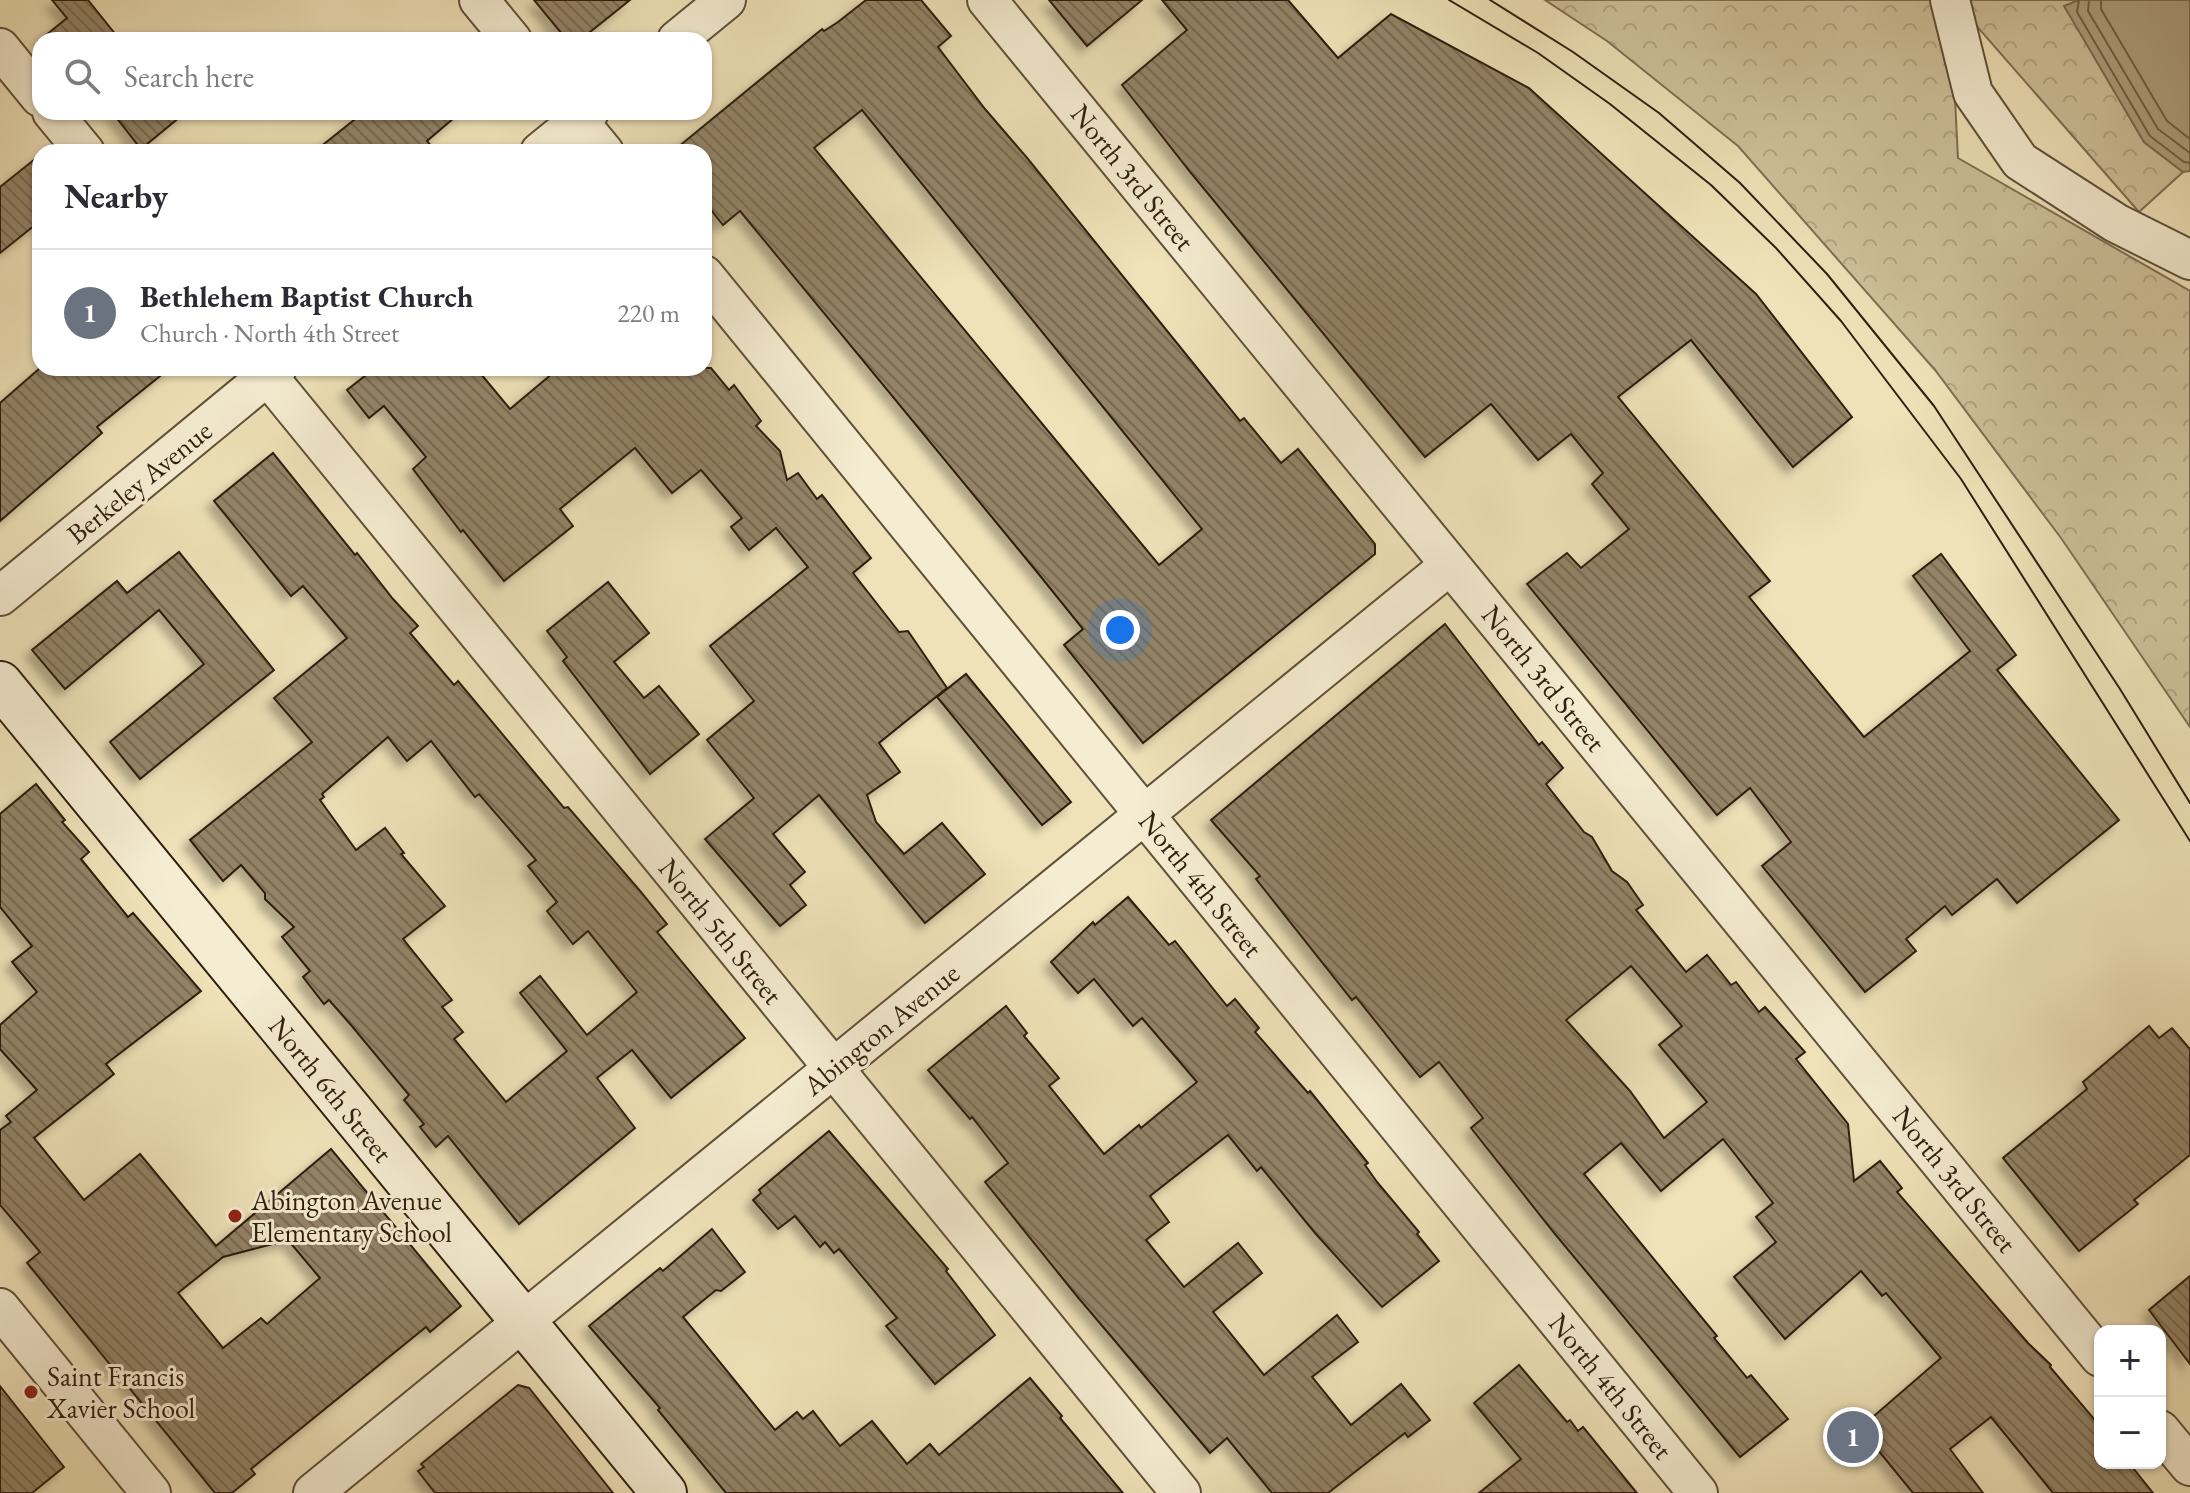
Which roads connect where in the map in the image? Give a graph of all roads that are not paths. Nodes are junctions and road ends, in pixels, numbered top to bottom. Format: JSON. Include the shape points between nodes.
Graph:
{"nodes":[{"id":1,"x":479,"y":0,"type":"edge"},
{"id":2,"x":726,"y":0,"type":"edge"},
{"id":3,"x":987,"y":0,"type":"edge"},
{"id":4,"x":1950,"y":0,"type":"edge"},
{"id":5,"x":505,"y":32,"type":"edge"},
{"id":6,"x":687,"y":32,"type":"edge"},
{"id":7,"x":0,"y":48,"type":"edge"},
{"id":8,"x":32,"y":87,"type":"edge"},
{"id":9,"x":59,"y":120,"type":"edge"},
{"id":10,"x":575,"y":120,"type":"edge"},
{"id":11,"x":583,"y":120,"type":"edge"},
{"id":12,"x":78,"y":144,"type":"edge"},
{"id":13,"x":549,"y":144,"type":"edge"},
{"id":14,"x":599,"y":144,"type":"edge"},
{"id":15,"x":2190,"y":260,"type":"edge"},
{"id":16,"x":712,"y":285,"type":"edge"},
{"id":17,"x":263,"y":376,"type":"edge"},
{"id":18,"x":273,"y":376,"type":"edge"},
{"id":19,"x":1450,"y":565,"type":"junction"},
{"id":20,"x":0,"y":596,"type":"edge"},
{"id":21,"x":0,"y":684,"type":"edge"},
{"id":22,"x":1144,"y":814,"type":"junction"},
{"id":23,"x":834,"y":1068,"type":"junction"},
{"id":24,"x":0,"y":1308,"type":"edge"},
{"id":25,"x":522,"y":1322,"type":"junction"},
{"id":26,"x":2094,"y":1350,"type":"edge"},
{"id":27,"x":2166,"y":1437,"type":"edge"},
{"id":28,"x":2190,"y":1466,"type":"edge"},
{"id":29,"x":151,"y":1493,"type":"edge"},
{"id":30,"x":313,"y":1493,"type":"edge"},
{"id":31,"x":664,"y":1493,"type":"edge"},
{"id":32,"x":1181,"y":1493,"type":"edge"},
{"id":33,"x":1698,"y":1493,"type":"edge"}],
"edges":[{"from":1,"to":5,"type":"street"},
{"from":2,"to":6,"type":"street"},
{"from":3,"to":19,"type":"street","name":"North 3rd Street"},
{"from":4,"to":15,"type":"street","via":[[1973,93],[2020,161],[2116,223]]},
{"from":7,"to":8,"type":"street"},
{"from":9,"to":12,"type":"street"},
{"from":10,"to":13,"type":"street"},
{"from":11,"to":14,"type":"street"},
{"from":16,"to":22,"type":"street","name":"North 4th Street"},
{"from":17,"to":20,"type":"street","name":"Berkeley Avenue"},
{"from":18,"to":23,"type":"street","name":"North 5th Street"},
{"from":19,"to":22,"type":"street","name":"Abington Avenue"},
{"from":19,"to":26,"type":"street","name":"North 3rd Street"},
{"from":21,"to":25,"type":"street","name":"North 6th Street"},
{"from":22,"to":23,"type":"street","name":"Abington Avenue"},
{"from":22,"to":33,"type":"street","name":"North 4th Street"},
{"from":23,"to":25,"type":"street","name":"Abington Avenue"},
{"from":23,"to":32,"type":"street","name":"North 5th Street"},
{"from":24,"to":29,"type":"street"},
{"from":25,"to":30,"type":"street","name":"Abington Avenue"},
{"from":25,"to":31,"type":"street","name":"North 6th Street"},
{"from":27,"to":28,"type":"street"}]}
